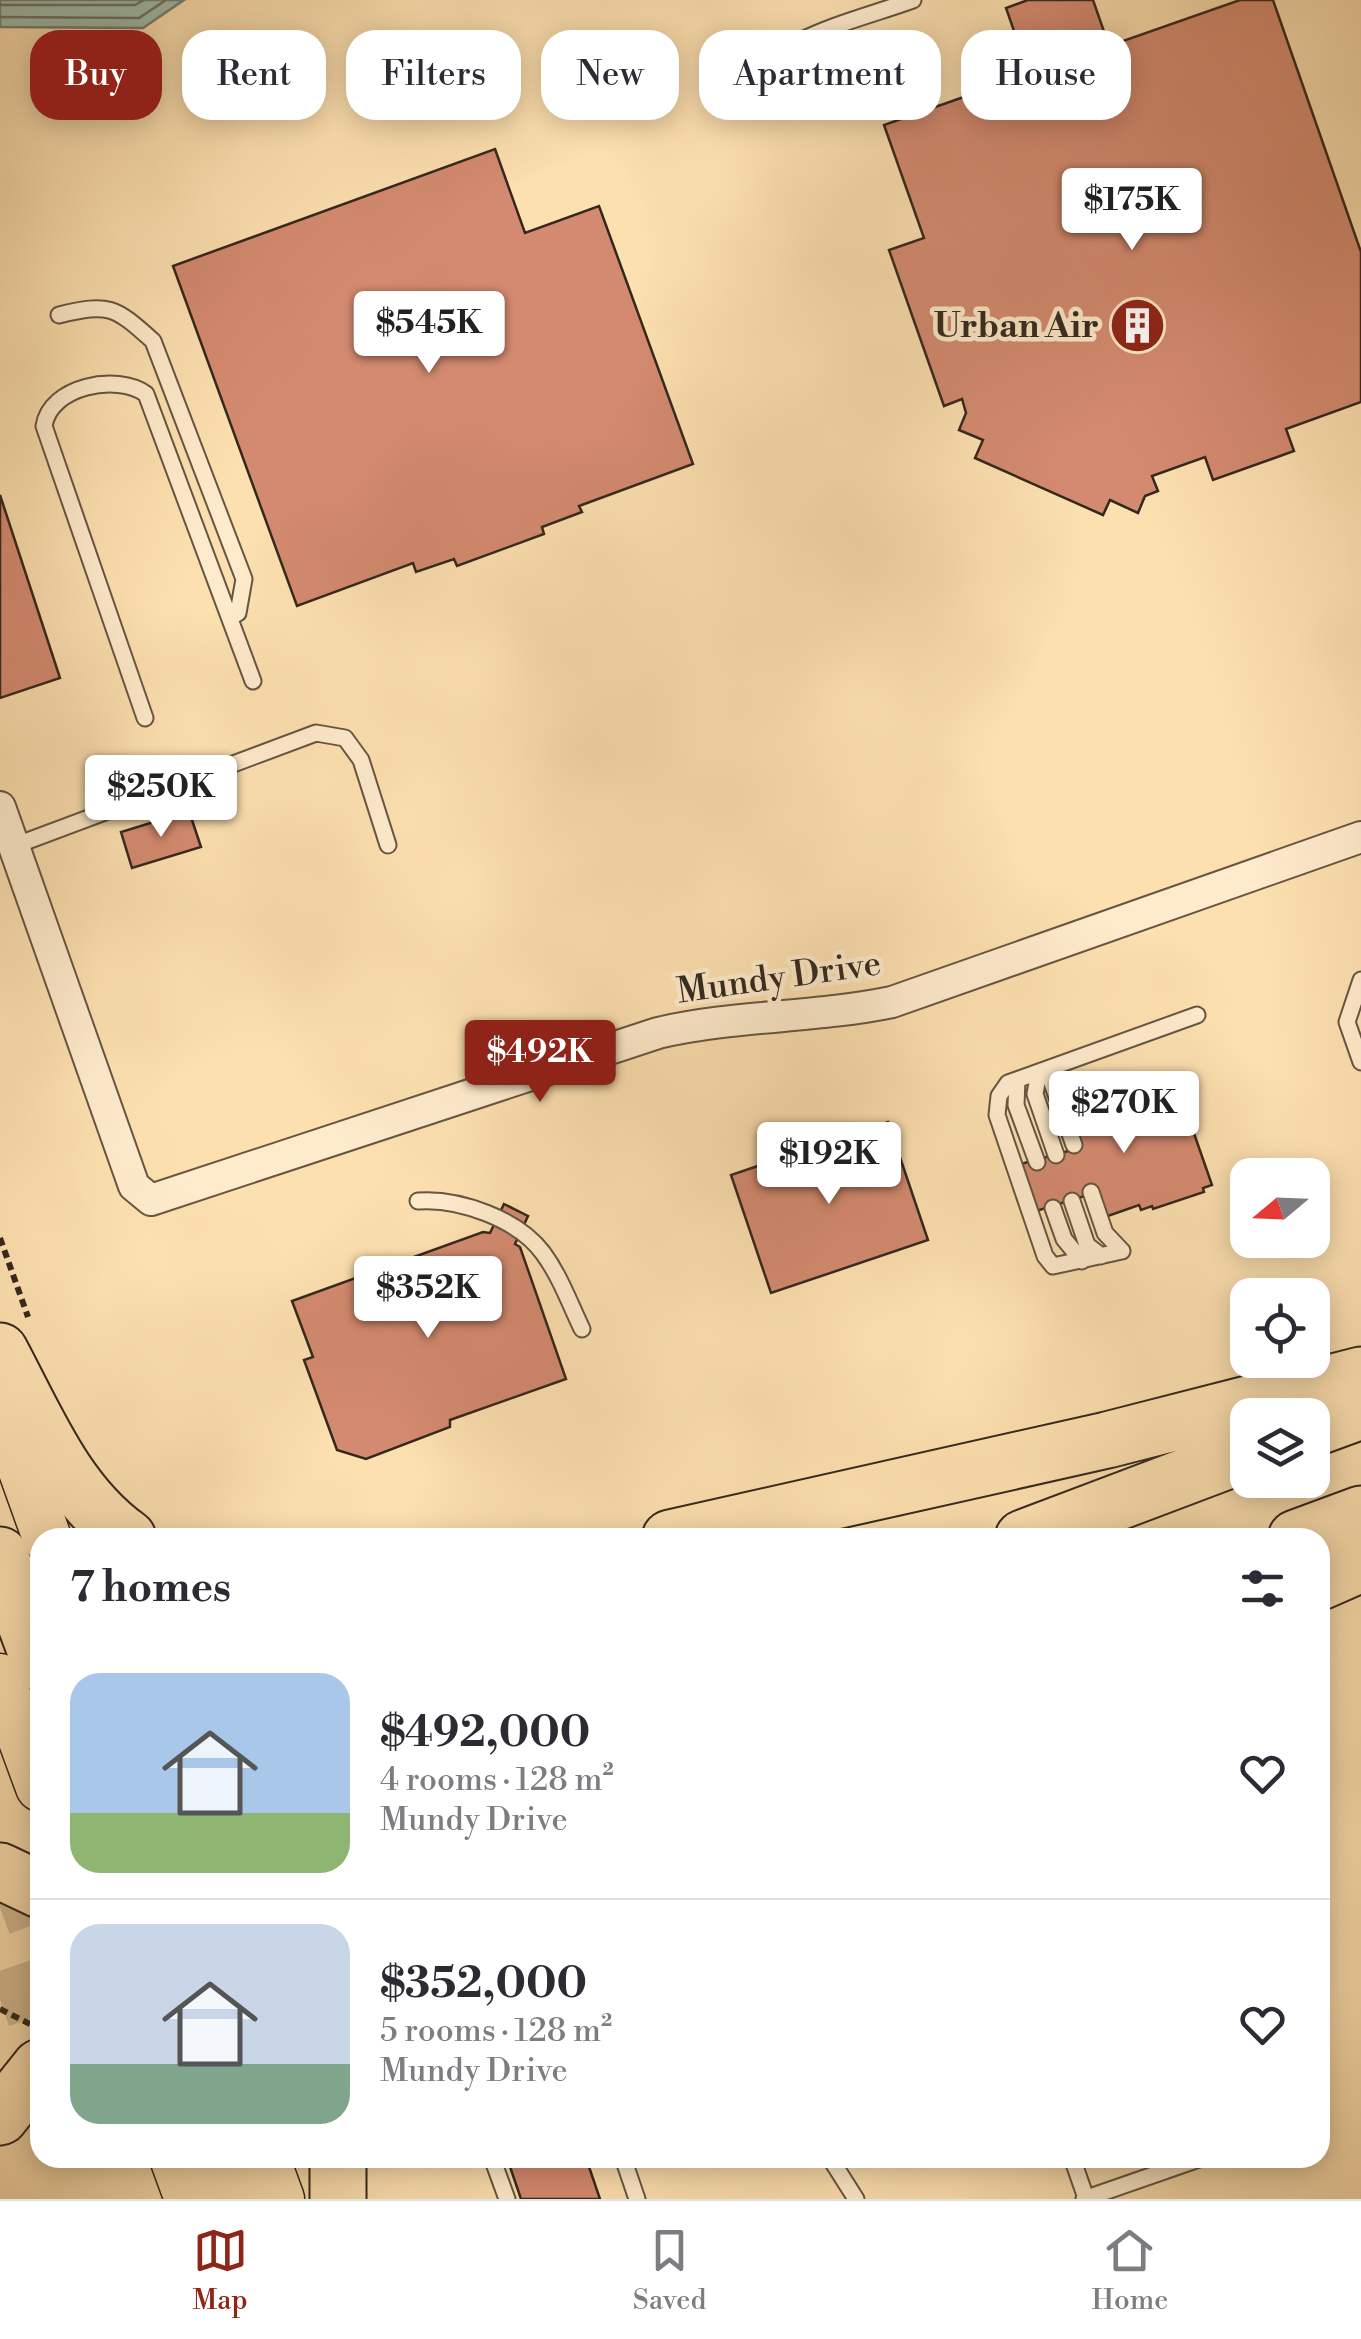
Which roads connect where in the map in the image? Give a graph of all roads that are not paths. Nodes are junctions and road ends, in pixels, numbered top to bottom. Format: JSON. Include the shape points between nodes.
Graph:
{"nodes":[{"id":1,"x":913,"y":0,"type":"edge"},
{"id":2,"x":829,"y":30,"type":"edge"},
{"id":3,"x":59,"y":314,"type":"dead end"},
{"id":4,"x":230,"y":618,"type":"junction"},
{"id":5,"x":253,"y":681,"type":"dead end"},
{"id":6,"x":146,"y":718,"type":"dead end"},
{"id":7,"x":0,"y":807,"type":"edge"},
{"id":8,"x":1361,"y":837,"type":"edge"},
{"id":9,"x":388,"y":845,"type":"dead end"},
{"id":10,"x":14,"y":846,"type":"junction"},
{"id":11,"x":1361,"y":980,"type":"edge"},
{"id":12,"x":1197,"y":1015,"type":"dead end"},
{"id":13,"x":1361,"y":1062,"type":"edge"},
{"id":14,"x":1057,"y":1066,"type":"junction"},
{"id":15,"x":1039,"y":1072,"type":"junction"},
{"id":16,"x":1017,"y":1080,"type":"junction"},
{"id":17,"x":1074,"y":1145,"type":"dead end"},
{"id":18,"x":1056,"y":1155,"type":"dead end"},
{"id":19,"x":1037,"y":1162,"type":"dead end"},
{"id":20,"x":1090,"y":1192,"type":"dead end"},
{"id":21,"x":418,"y":1201,"type":"dead end"},
{"id":22,"x":1072,"y":1201,"type":"dead end"},
{"id":23,"x":1053,"y":1208,"type":"dead end"},
{"id":24,"x":1101,"y":1256,"type":"junction"},
{"id":25,"x":1082,"y":1262,"type":"junction"},
{"id":26,"x":582,"y":1329,"type":"dead end"},
{"id":27,"x":0,"y":1351,"type":"edge"},
{"id":28,"x":1361,"y":1375,"type":"edge"},
{"id":29,"x":0,"y":1407,"type":"edge"},
{"id":30,"x":1361,"y":1411,"type":"edge"},
{"id":31,"x":1330,"y":1422,"type":"edge"},
{"id":32,"x":1230,"y":1460,"type":"edge"},
{"id":33,"x":1361,"y":1514,"type":"edge"},
{"id":34,"x":43,"y":1528,"type":"edge"},
{"id":35,"x":116,"y":1528,"type":"edge"},
{"id":36,"x":715,"y":1528,"type":"edge"},
{"id":37,"x":1049,"y":1528,"type":"edge"},
{"id":38,"x":1323,"y":1528,"type":"edge"},
{"id":39,"x":0,"y":1555,"type":"edge"},
{"id":40,"x":1361,"y":1564,"type":"edge"},
{"id":41,"x":1330,"y":1578,"type":"edge"},
{"id":42,"x":30,"y":1636,"type":"edge"},
{"id":43,"x":0,"y":1678,"type":"edge"},
{"id":44,"x":30,"y":1759,"type":"edge"},
{"id":45,"x":0,"y":1871,"type":"edge"},
{"id":46,"x":30,"y":1885,"type":"edge"},
{"id":47,"x":30,"y":2080,"type":"edge"},
{"id":48,"x":0,"y":2118,"type":"edge"},
{"id":49,"x":178,"y":2168,"type":"edge"},
{"id":50,"x":226,"y":2168,"type":"edge"},
{"id":51,"x":269,"y":2168,"type":"edge"},
{"id":52,"x":338,"y":2168,"type":"edge"},
{"id":53,"x":496,"y":2168,"type":"edge"},
{"id":54,"x":626,"y":2168,"type":"edge"},
{"id":55,"x":836,"y":2168,"type":"edge"},
{"id":56,"x":1075,"y":2168,"type":"edge"},
{"id":57,"x":1173,"y":2168,"type":"edge"},
{"id":58,"x":189,"y":2199,"type":"edge"},
{"id":59,"x":238,"y":2199,"type":"edge"},
{"id":60,"x":280,"y":2199,"type":"edge"},
{"id":61,"x":338,"y":2199,"type":"edge"},
{"id":62,"x":507,"y":2199,"type":"edge"},
{"id":63,"x":637,"y":2199,"type":"edge"},
{"id":64,"x":856,"y":2199,"type":"edge"},
{"id":65,"x":1085,"y":2199,"type":"edge"}],
"edges":[{"from":1,"to":2,"type":"lane"},
{"from":3,"to":4,"type":"lane","via":[[100,305],[153,341],[244,579],[238,613]]},
{"from":4,"to":5,"type":"lane"},
{"from":4,"to":6,"type":"lane","via":[[146,394],[130,382],[108,382],[57,400],[44,426]]},
{"from":7,"to":10,"type":"street","name":"Mundy Drive"},
{"from":8,"to":10,"type":"street","name":"Mundy Drive","via":[[892,1002],[658,1034],[151,1200],[134,1186]]},
{"from":9,"to":10,"type":"lane","via":[[361,760],[345,738],[316,733]]},
{"from":11,"to":13,"type":"lane","via":[[1347,1022]]},
{"from":12,"to":14,"type":"lane"},
{"from":14,"to":15,"type":"lane"},
{"from":14,"to":17,"type":"lane","via":[[1052,1083]]},
{"from":15,"to":16,"type":"lane"},
{"from":15,"to":18,"type":"lane","via":[[1035,1094]]},
{"from":16,"to":19,"type":"lane","via":[[1016,1104]]},
{"from":16,"to":25,"type":"lane","via":[[1003,1088],[998,1115],[1045,1256],[1053,1266]]},
{"from":20,"to":24,"type":"lane","via":[[1105,1233],[1122,1251]]},
{"from":21,"to":26,"type":"lane","via":[[467,1203],[532,1242],[552,1266]]},
{"from":22,"to":24,"type":"lane","via":[[1087,1245]]},
{"from":23,"to":25,"type":"lane"},
{"from":24,"to":25,"type":"lane"},
{"from":27,"to":35,"type":"highway","via":[[66,1473]]},
{"from":28,"to":36,"type":"highway"},
{"from":29,"to":34,"type":"main road"},
{"from":30,"to":31,"type":"highway"},
{"from":32,"to":37,"type":"highway"},
{"from":33,"to":38,"type":"highway"},
{"from":39,"to":42,"type":"highway"},
{"from":40,"to":41,"type":"highway"},
{"from":43,"to":44,"type":"main road"},
{"from":45,"to":46,"type":"highway"},
{"from":47,"to":48,"type":"highway"},
{"from":49,"to":58,"type":"main road"},
{"from":50,"to":59,"type":"highway"},
{"from":51,"to":60,"type":"main road"},
{"from":52,"to":61,"type":"highway"},
{"from":53,"to":62,"type":"lane"},
{"from":54,"to":63,"type":"lane"},
{"from":55,"to":64,"type":"lane"},
{"from":56,"to":65,"type":"lane"},
{"from":57,"to":65,"type":"lane"}]}
